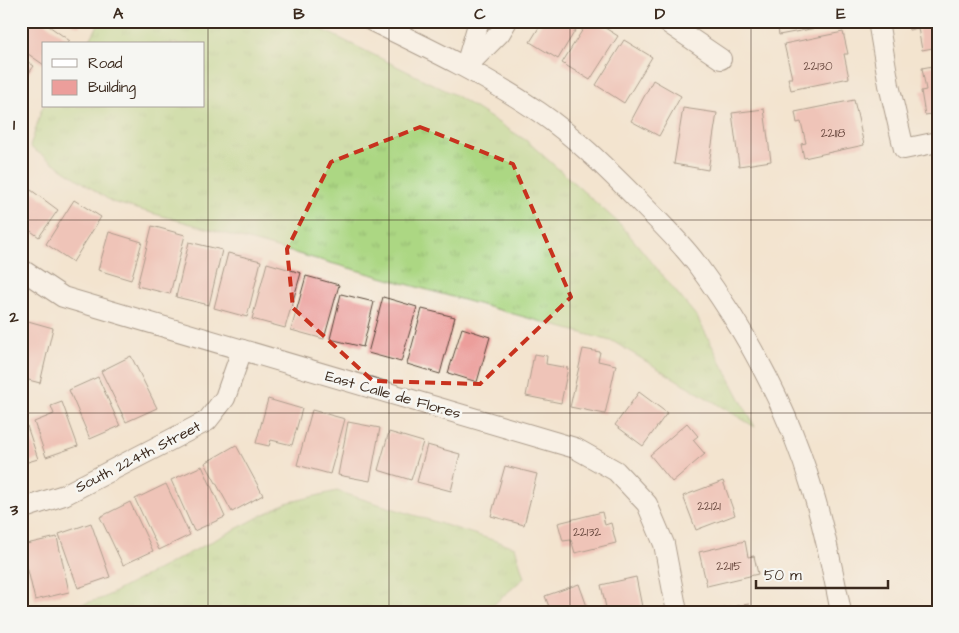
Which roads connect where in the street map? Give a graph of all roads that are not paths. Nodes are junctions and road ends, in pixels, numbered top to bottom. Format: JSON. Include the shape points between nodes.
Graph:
{"nodes":[{"id":1,"x":372,"y":21,"type":"edge"},
{"id":2,"x":479,"y":21,"type":"edge"},
{"id":3,"x":507,"y":21,"type":"edge"},
{"id":4,"x":665,"y":21,"type":"edge"},
{"id":5,"x":878,"y":21,"type":"edge"},
{"id":6,"x":721,"y":59,"type":"dead end"},
{"id":7,"x":466,"y":67,"type":"junction"},
{"id":8,"x":938,"y":142,"type":"edge"},
{"id":9,"x":21,"y":269,"type":"edge"},
{"id":10,"x":242,"y":350,"type":"junction"},
{"id":11,"x":21,"y":509,"type":"edge"},
{"id":12,"x":677,"y":612,"type":"edge"},
{"id":13,"x":840,"y":612,"type":"edge"}],
"edges":[{"from":1,"to":7,"type":"street"},
{"from":2,"to":7,"type":"street"},
{"from":3,"to":7,"type":"street","via":[[500,33]]},
{"from":4,"to":6,"type":"street"},
{"from":5,"to":8,"type":"street","via":[[904,149]]},
{"from":7,"to":13,"type":"street","via":[[541,114],[575,141],[613,175],[695,262],[740,328],[793,437],[813,491],[828,546]]},
{"from":9,"to":10,"type":"street","name":"East Calle de Flores","via":[[63,297]]},
{"from":10,"to":11,"type":"street","name":"South 224th Street","via":[[226,398],[207,421],[64,495]]},
{"from":10,"to":12,"type":"street","name":"East Calle de Flores","via":[[575,448],[616,471],[647,504],[664,544]]}]}
